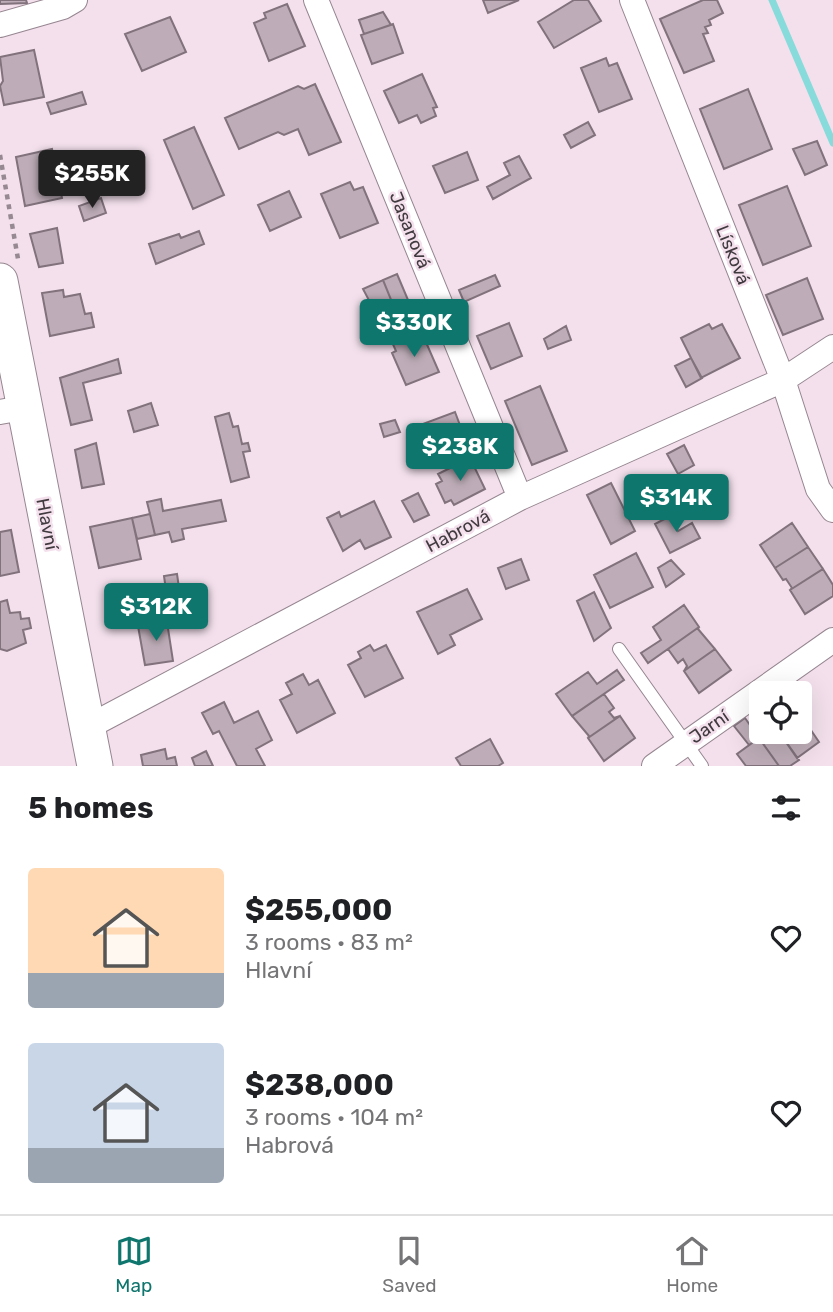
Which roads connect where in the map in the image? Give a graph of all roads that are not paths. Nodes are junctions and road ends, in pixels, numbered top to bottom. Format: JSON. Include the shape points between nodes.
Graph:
{"nodes":[{"id":1,"x":75,"y":0,"type":"edge"},
{"id":2,"x":316,"y":0,"type":"edge"},
{"id":3,"x":632,"y":0,"type":"edge"},
{"id":4,"x":0,"y":25,"type":"edge"},
{"id":5,"x":0,"y":281,"type":"edge"},
{"id":6,"x":833,"y":347,"type":"edge"},
{"id":7,"x":783,"y":380,"type":"junction"},
{"id":8,"x":12,"y":410,"type":"edge"},
{"id":9,"x":520,"y":498,"type":"junction"},
{"id":10,"x":833,"y":510,"type":"edge"},
{"id":11,"x":833,"y":640,"type":"edge"},
{"id":12,"x":619,"y":649,"type":"dead end"},
{"id":13,"x":88,"y":727,"type":"junction"},
{"id":14,"x":686,"y":744,"type":"junction"},
{"id":15,"x":95,"y":766,"type":"edge"},
{"id":16,"x":654,"y":766,"type":"edge"},
{"id":17,"x":702,"y":766,"type":"edge"}],
"edges":[{"from":1,"to":4,"type":"street"},
{"from":2,"to":9,"type":"street","name":"Jasanová"},
{"from":3,"to":7,"type":"street","name":"Lísková"},
{"from":5,"to":8,"type":"street","name":"Hlavní"},
{"from":6,"to":7,"type":"street","name":"Habrová"},
{"from":7,"to":9,"type":"street","name":"Habrová"},
{"from":7,"to":10,"type":"street","name":"Lísková","via":[[818,489]]},
{"from":8,"to":13,"type":"street","name":"Hlavní"},
{"from":9,"to":13,"type":"street","name":"Habrová"},
{"from":11,"to":14,"type":"street","name":"Jarní"},
{"from":12,"to":14,"type":"lane"},
{"from":13,"to":15,"type":"street","name":"Hlavní"},
{"from":14,"to":16,"type":"street","name":"Jarní"},
{"from":14,"to":17,"type":"lane"}]}
